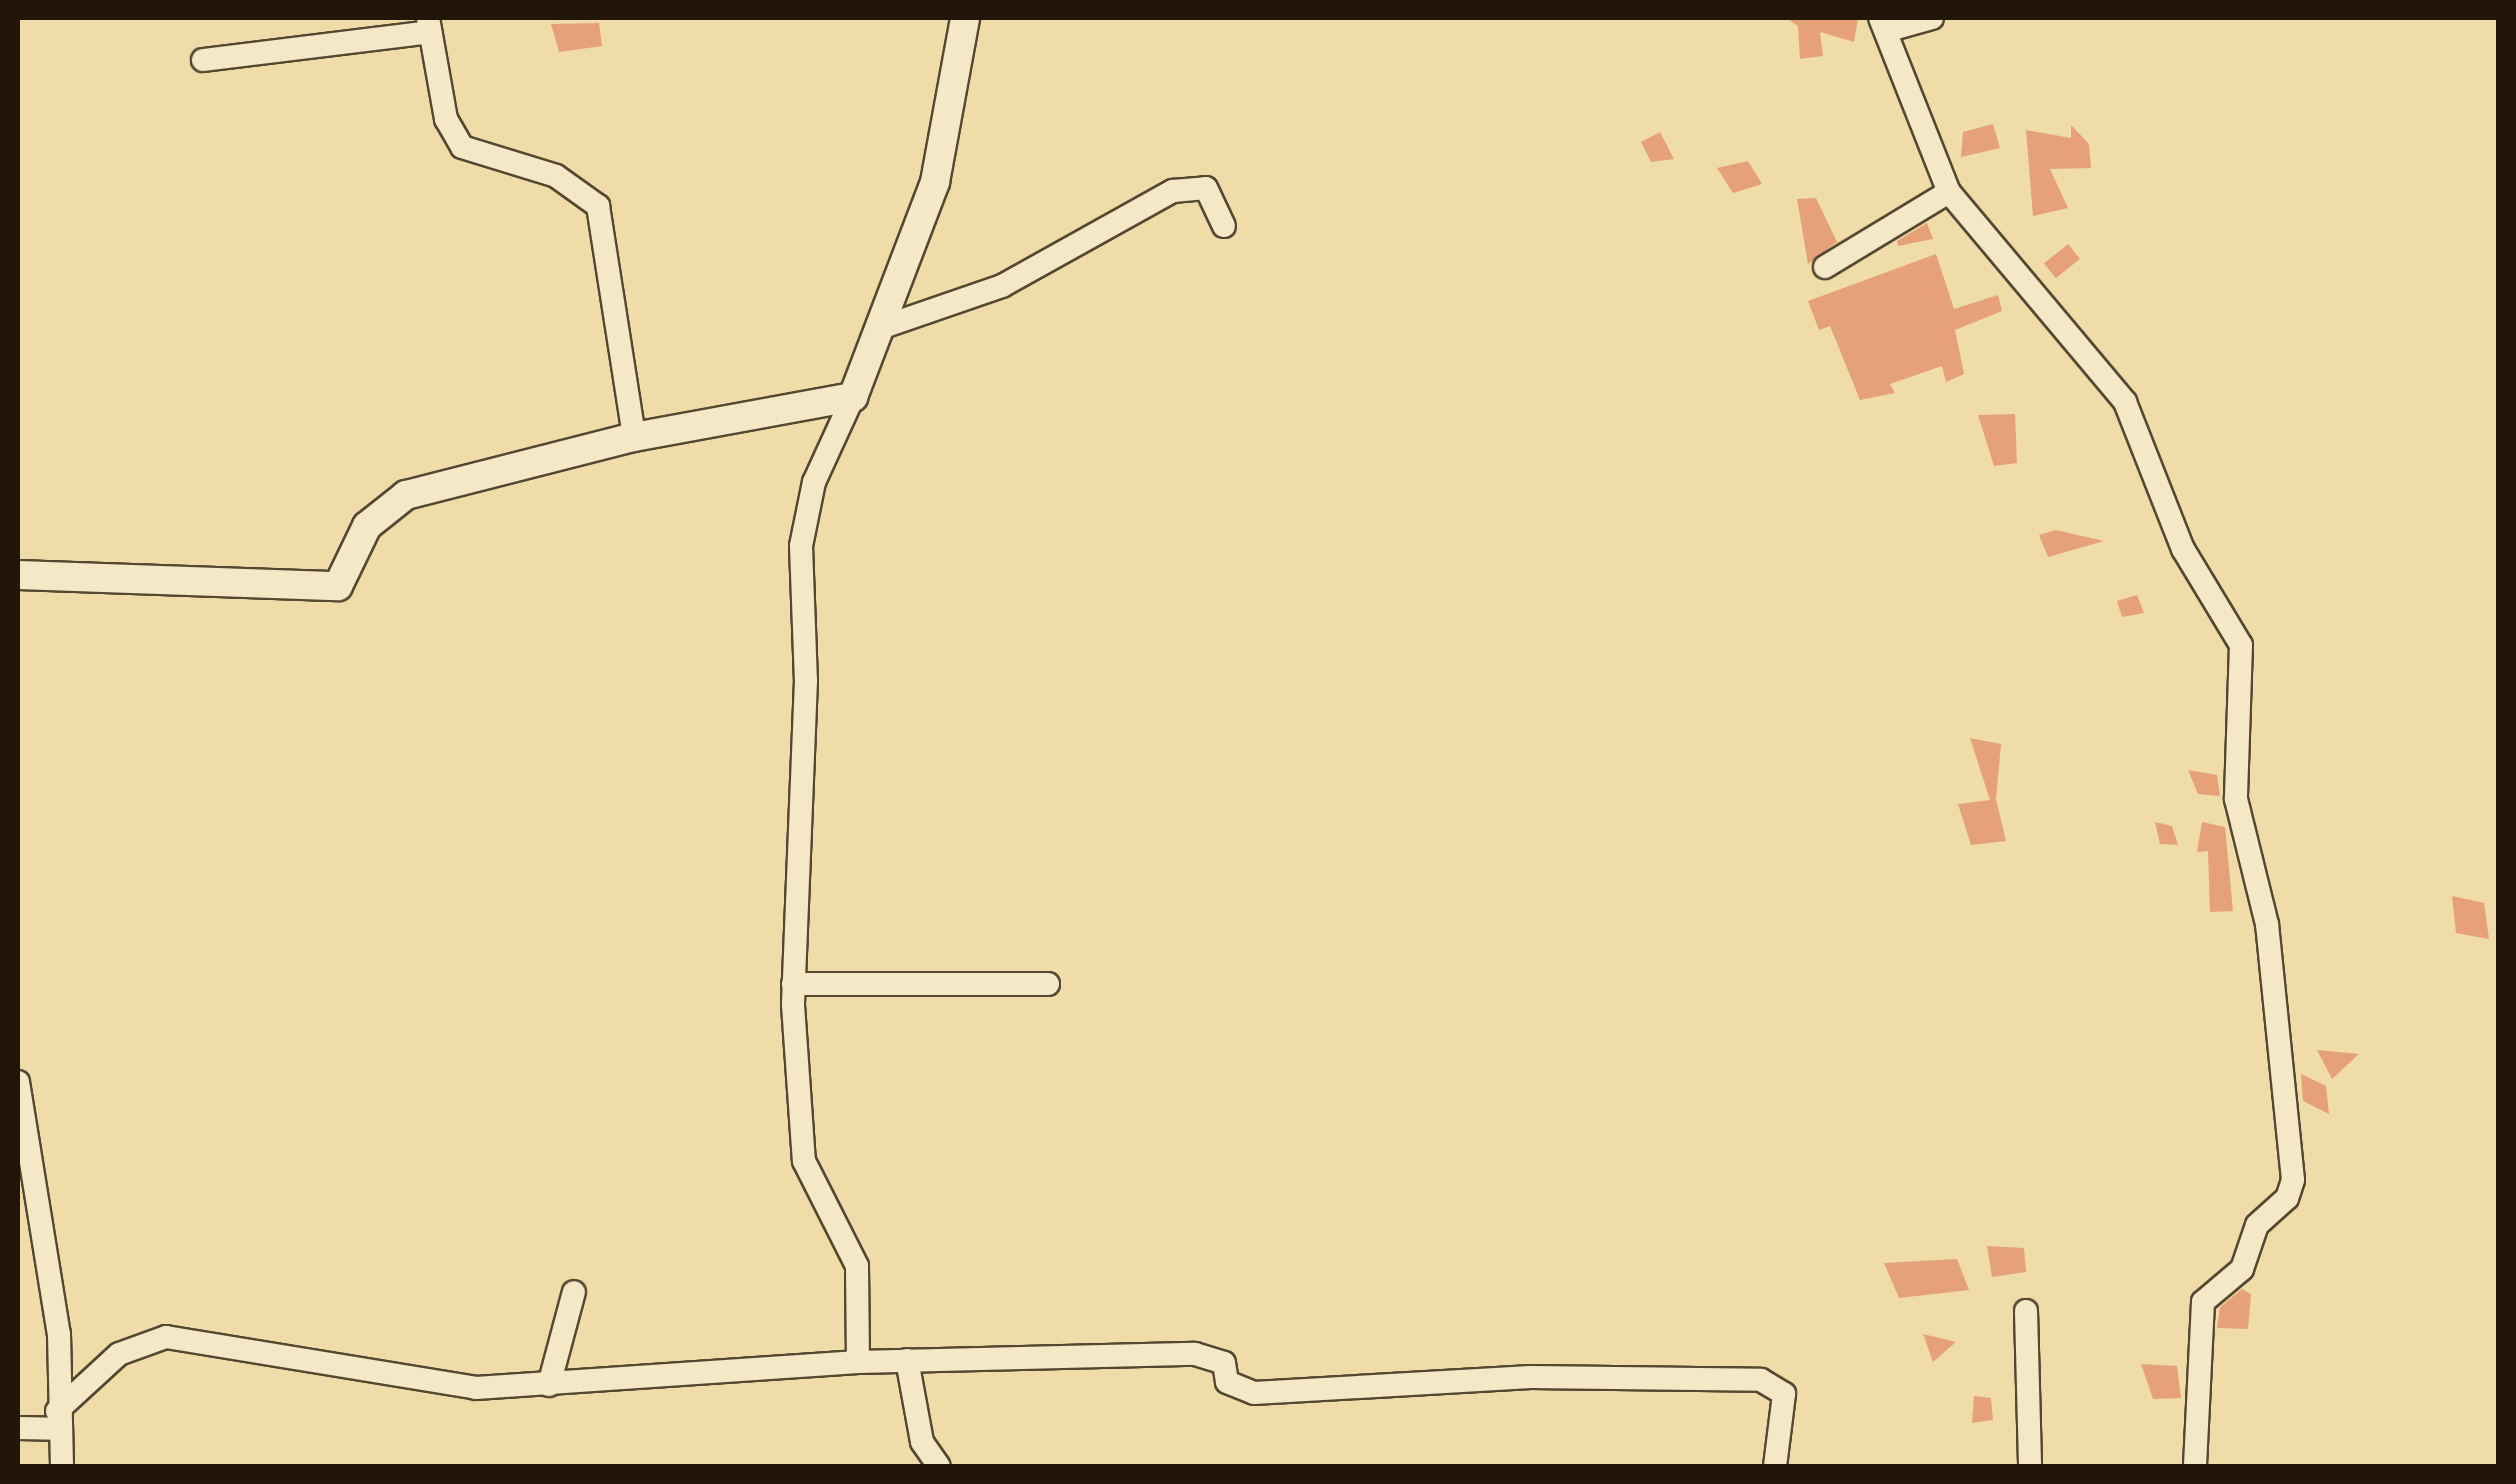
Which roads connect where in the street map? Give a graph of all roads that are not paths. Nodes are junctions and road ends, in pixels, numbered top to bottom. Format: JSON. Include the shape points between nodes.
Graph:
{"nodes":[{"id":1,"x":964,"y":18,"type":"edge"},
{"id":2,"x":1932,"y":18,"type":"edge"},
{"id":3,"x":1882,"y":24,"type":"edge"},
{"id":4,"x":429,"y":25,"type":"edge"},
{"id":5,"x":203,"y":60,"type":"dead end"},
{"id":6,"x":1949,"y":192,"type":"junction"},
{"id":7,"x":1224,"y":226,"type":"dead end"},
{"id":8,"x":1825,"y":267,"type":"dead end"},
{"id":9,"x":883,"y":327,"type":"junction"},
{"id":10,"x":852,"y":397,"type":"junction"},
{"id":11,"x":634,"y":437,"type":"junction"},
{"id":12,"x":18,"y":575,"type":"edge"},
{"id":13,"x":793,"y":984,"type":"junction"},
{"id":14,"x":1048,"y":984,"type":"dead end"},
{"id":15,"x":18,"y":1082,"type":"edge"},
{"id":16,"x":574,"y":1292,"type":"dead end"},
{"id":17,"x":2026,"y":1311,"type":"dead end"},
{"id":18,"x":907,"y":1360,"type":"junction"},
{"id":19,"x":858,"y":1362,"type":"junction"},
{"id":20,"x":549,"y":1385,"type":"junction"},
{"id":21,"x":57,"y":1420,"type":"junction"},
{"id":22,"x":18,"y":1428,"type":"edge"},
{"id":23,"x":62,"y":1466,"type":"edge"},
{"id":24,"x":939,"y":1466,"type":"edge"},
{"id":25,"x":1776,"y":1466,"type":"edge"},
{"id":26,"x":2030,"y":1466,"type":"edge"},
{"id":27,"x":2195,"y":1466,"type":"edge"}],
"edges":[{"from":1,"to":9,"type":"street","via":[[935,182]]},
{"from":2,"to":3,"type":"street"},
{"from":3,"to":6,"type":"street"},
{"from":4,"to":5,"type":"street"},
{"from":4,"to":11,"type":"street","via":[[446,119],[462,147],[556,176],[598,206]]},
{"from":6,"to":8,"type":"street"},
{"from":6,"to":27,"type":"street","via":[[2126,402],[2183,550],[2241,645],[2234,784],[2267,924],[2293,1180],[2288,1198],[2257,1225],[2242,1269],[2203,1302]]},
{"from":7,"to":9,"type":"street","via":[[1206,188],[1173,191],[1002,286]]},
{"from":9,"to":10,"type":"street"},
{"from":10,"to":11,"type":"street"},
{"from":10,"to":13,"type":"street","via":[[814,482],[801,546],[806,680]]},
{"from":11,"to":12,"type":"street","via":[[395,500],[367,526],[338,586]]},
{"from":13,"to":14,"type":"street"},
{"from":13,"to":19,"type":"street","via":[[804,1161],[857,1266]]},
{"from":15,"to":21,"type":"street","via":[[58,1334]]},
{"from":16,"to":20,"type":"street"},
{"from":17,"to":26,"type":"street"},
{"from":18,"to":19,"type":"street"},
{"from":18,"to":24,"type":"street","via":[[922,1442]]},
{"from":18,"to":25,"type":"street","via":[[1196,1354],[1224,1363],[1228,1382],[1254,1394],[1532,1377],[1761,1380],[1784,1394]]},
{"from":19,"to":20,"type":"street"},
{"from":20,"to":21,"type":"street","via":[[428,1386],[166,1337],[120,1354]]},
{"from":21,"to":22,"type":"street"},
{"from":21,"to":23,"type":"street"}]}
